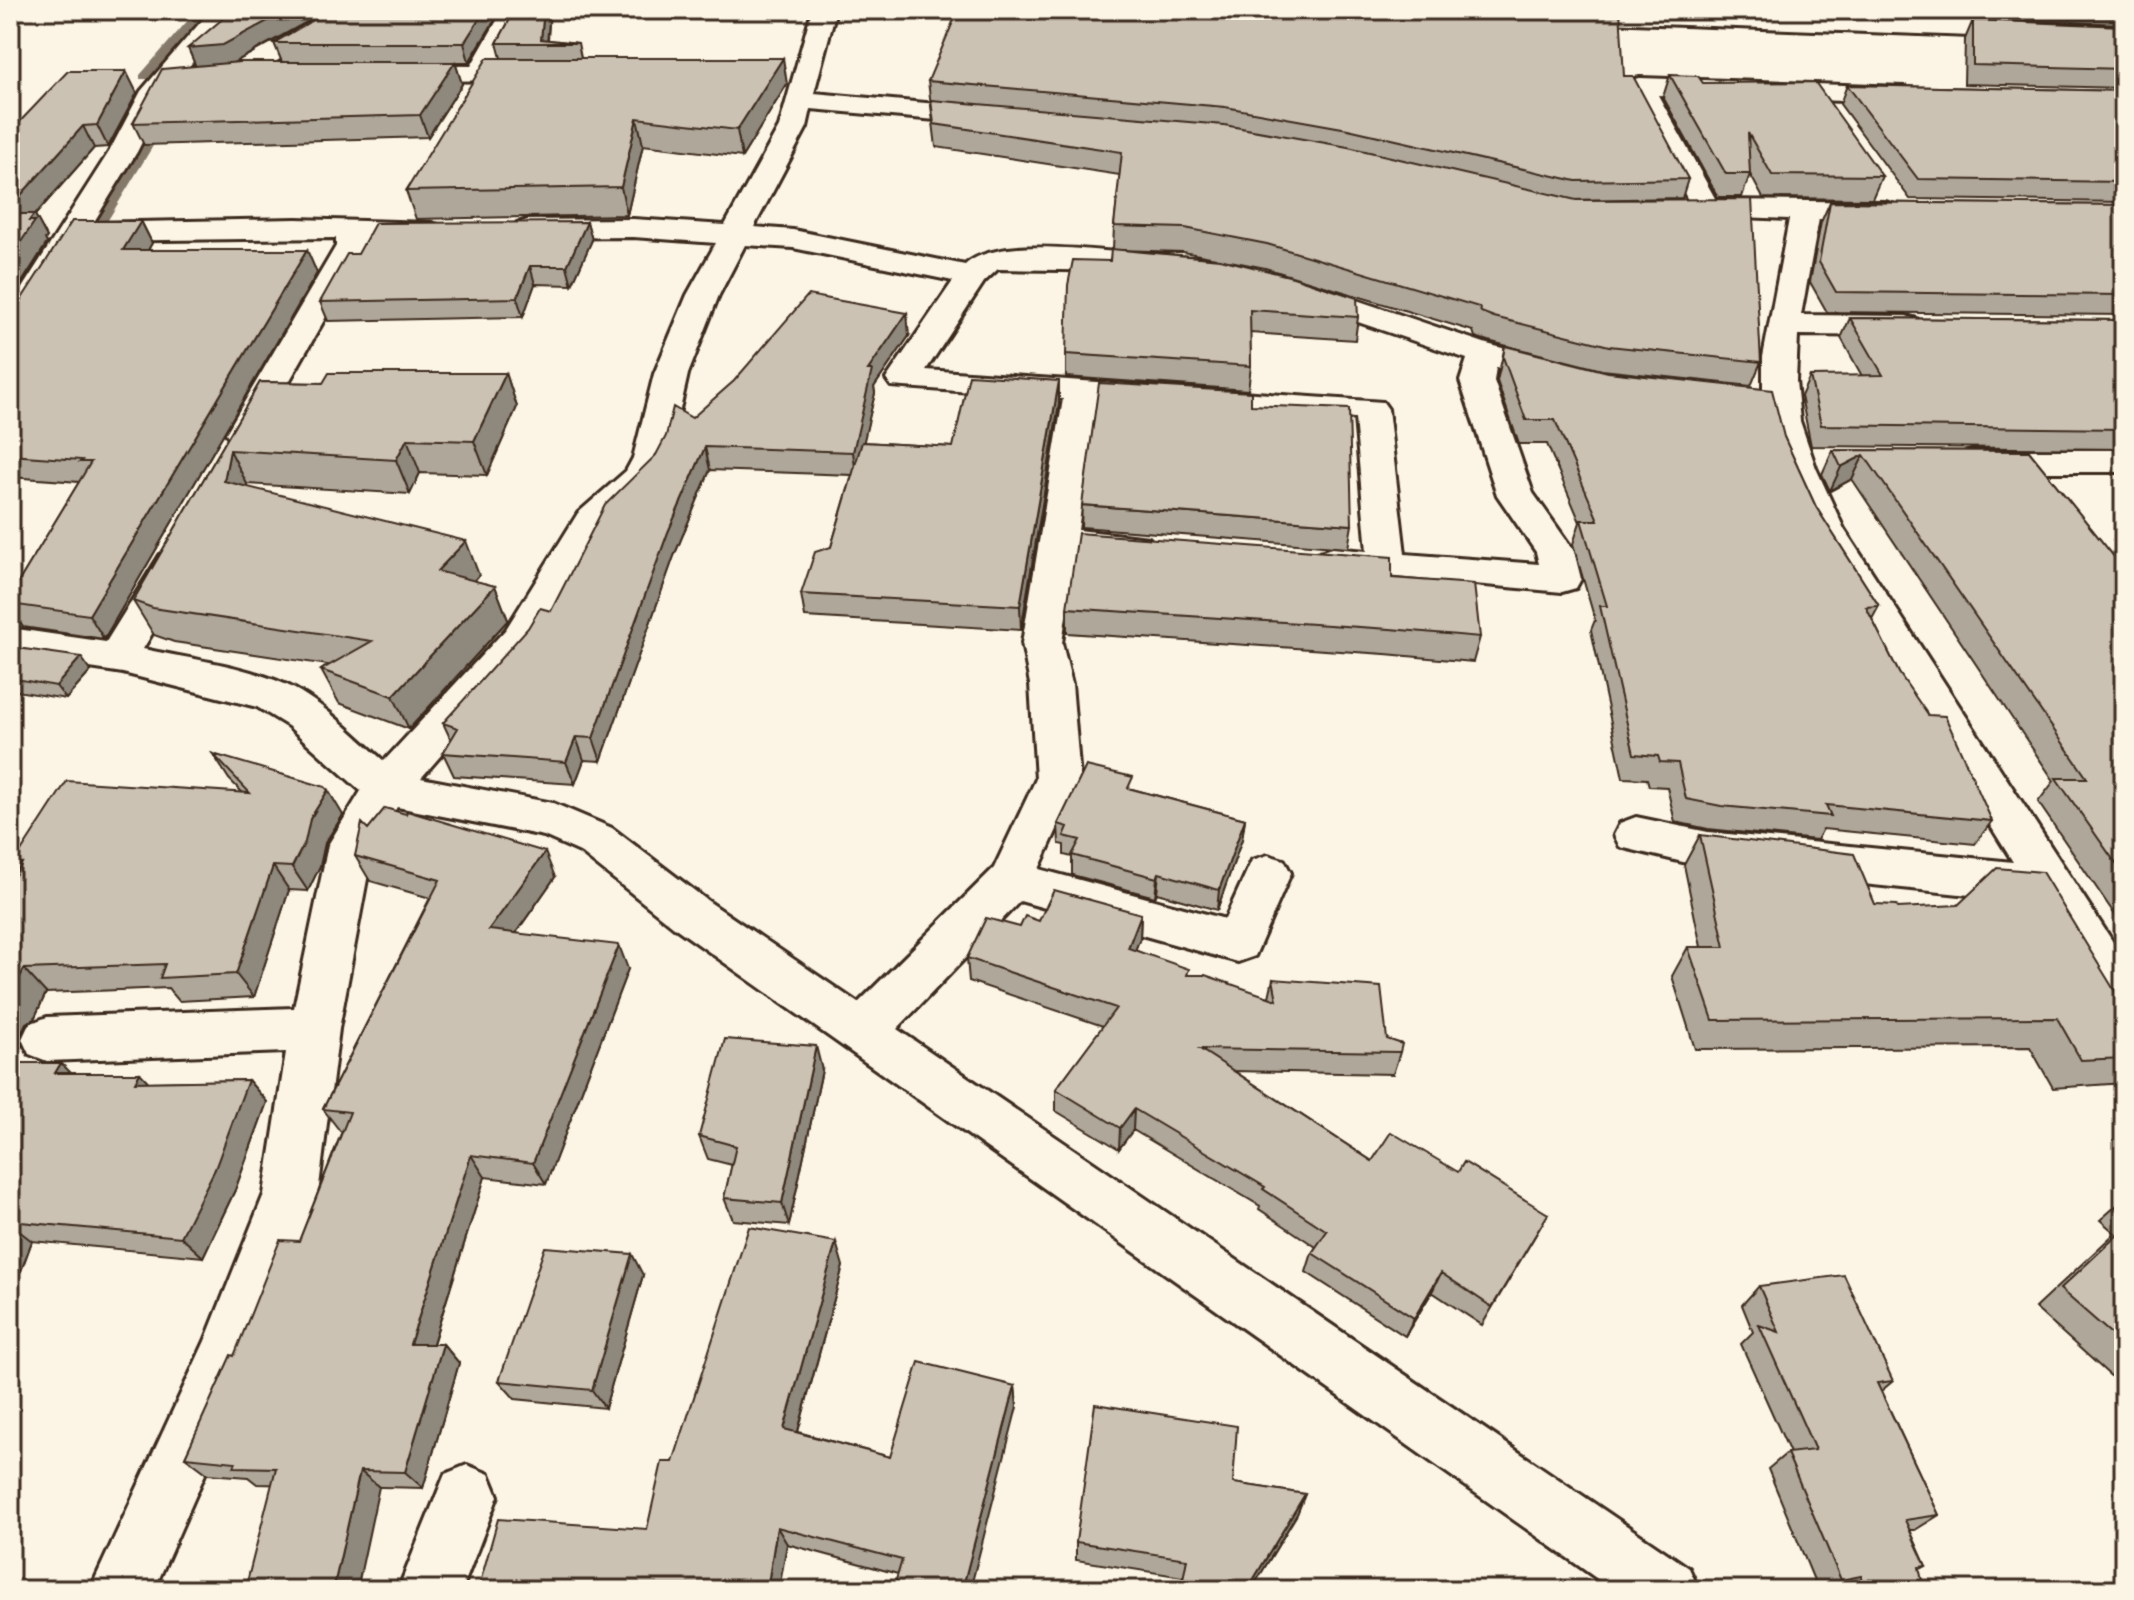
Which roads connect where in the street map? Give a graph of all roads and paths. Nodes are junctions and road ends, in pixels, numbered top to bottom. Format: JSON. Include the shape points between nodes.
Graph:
{"nodes":[{"id":1,"x":224,"y":10,"type":"edge"},
{"id":2,"x":351,"y":10,"type":"edge"},
{"id":3,"x":515,"y":10,"type":"edge"},
{"id":4,"x":824,"y":10,"type":"edge"},
{"id":5,"x":1477,"y":10,"type":"edge"},
{"id":6,"x":1533,"y":10,"type":"edge"},
{"id":7,"x":1863,"y":17,"type":"edge"},
{"id":8,"x":1781,"y":20,"type":"junction"},
{"id":9,"x":2124,"y":34,"type":"edge"},
{"id":10,"x":237,"y":73,"type":"junction"},
{"id":11,"x":293,"y":73,"type":"edge"},
{"id":12,"x":370,"y":73,"type":"edge"},
{"id":13,"x":774,"y":73,"type":"edge"},
{"id":14,"x":569,"y":74,"type":"edge"},
{"id":15,"x":164,"y":81,"type":"junction"},
{"id":16,"x":478,"y":81,"type":"junction"},
{"id":17,"x":802,"y":86,"type":"junction"},
{"id":18,"x":1813,"y":90,"type":"junction"},
{"id":19,"x":1931,"y":97,"type":"edge"},
{"id":20,"x":1832,"y":115,"type":"edge"},
{"id":21,"x":1024,"y":120,"type":"edge"},
{"id":22,"x":1899,"y":203,"type":"edge"},
{"id":23,"x":1706,"y":209,"type":"junction"},
{"id":24,"x":1676,"y":210,"type":"edge"},
{"id":25,"x":1806,"y":210,"type":"junction"},
{"id":26,"x":504,"y":230,"type":"edge"},
{"id":27,"x":352,"y":231,"type":"junction"},
{"id":28,"x":463,"y":231,"type":"edge"},
{"id":29,"x":75,"y":232,"type":"junction"},
{"id":30,"x":738,"y":234,"type":"junction"},
{"id":31,"x":1161,"y":262,"type":"edge"},
{"id":32,"x":972,"y":276,"type":"junction"},
{"id":33,"x":1267,"y":282,"type":"edge"},
{"id":34,"x":1784,"y":325,"type":"junction"},
{"id":35,"x":1939,"y":326,"type":"edge"},
{"id":36,"x":11,"y":330,"type":"edge"},
{"id":37,"x":1487,"y":354,"type":"junction"},
{"id":38,"x":1587,"y":380,"type":"edge"},
{"id":39,"x":1081,"y":391,"type":"junction"},
{"id":40,"x":229,"y":460,"type":"edge"},
{"id":41,"x":1949,"y":460,"type":"edge"},
{"id":42,"x":2026,"y":461,"type":"junction"},
{"id":43,"x":2124,"y":461,"type":"edge"},
{"id":44,"x":2055,"y":498,"type":"edge"},
{"id":45,"x":186,"y":541,"type":"edge"},
{"id":46,"x":1058,"y":541,"type":"junction"},
{"id":47,"x":1168,"y":549,"type":"edge"},
{"id":48,"x":1293,"y":558,"type":"edge"},
{"id":49,"x":1387,"y":565,"type":"junction"},
{"id":50,"x":10,"y":642,"type":"edge"},
{"id":51,"x":117,"y":658,"type":"junction"},
{"id":52,"x":386,"y":788,"type":"junction"},
{"id":53,"x":1636,"y":835,"type":"dead end"},
{"id":54,"x":1268,"y":873,"type":"dead end"},
{"id":55,"x":1011,"y":880,"type":"junction"},
{"id":56,"x":2051,"y":884,"type":"junction"},
{"id":57,"x":2124,"y":1000,"type":"edge"},
{"id":58,"x":314,"y":1029,"type":"junction"},
{"id":59,"x":863,"y":1031,"type":"junction"},
{"id":60,"x":47,"y":1039,"type":"dead end"},
{"id":61,"x":467,"y":1496,"type":"dead end"},
{"id":62,"x":122,"y":1590,"type":"edge"},
{"id":63,"x":430,"y":1590,"type":"edge"},
{"id":64,"x":1667,"y":1590,"type":"edge"}],
"edges":[{"from":1,"to":15,"type":"street"},
{"from":2,"to":10,"type":"street"},
{"from":3,"to":16,"type":"street"},
{"from":4,"to":17,"type":"street"},
{"from":5,"to":6,"type":"street"},
{"from":6,"to":8,"type":"street"},
{"from":7,"to":8,"type":"street"},
{"from":7,"to":9,"type":"street"},
{"from":8,"to":18,"type":"street"},
{"from":10,"to":11,"type":"street"},
{"from":10,"to":15,"type":"street"},
{"from":12,"to":16,"type":"street"},
{"from":13,"to":17,"type":"street"},
{"from":14,"to":16,"type":"street"},
{"from":15,"to":29,"type":"street"},
{"from":17,"to":21,"type":"street"},
{"from":17,"to":30,"type":"street","via":[[786,145]]},
{"from":18,"to":19,"type":"street"},
{"from":18,"to":20,"type":"street"},
{"from":18,"to":23,"type":"street","via":[[1640,86]]},
{"from":22,"to":25,"type":"street"},
{"from":23,"to":24,"type":"street"},
{"from":23,"to":25,"type":"street"},
{"from":25,"to":34,"type":"street"},
{"from":26,"to":30,"type":"street","via":[[633,228]]},
{"from":27,"to":28,"type":"street","via":[[397,220]]},
{"from":27,"to":29,"type":"street"},
{"from":27,"to":40,"type":"street","via":[[351,246]]},
{"from":29,"to":36,"type":"street"},
{"from":30,"to":32,"type":"street","via":[[793,239]]},
{"from":30,"to":52,"type":"street","via":[[703,295],[671,374],[651,458],[641,477],[591,522],[520,639]]},
{"from":31,"to":32,"type":"street","via":[[1006,258],[988,261]]},
{"from":32,"to":39,"type":"street","via":[[903,379]]},
{"from":33,"to":37,"type":"street"},
{"from":34,"to":35,"type":"street"},
{"from":34,"to":56,"type":"street","via":[[1768,401],[1810,460],[1826,530]]},
{"from":37,"to":38,"type":"street"},
{"from":37,"to":49,"type":"street","via":[[1477,381],[1515,495],[1555,551],[1562,579]]},
{"from":39,"to":46,"type":"street"},
{"from":39,"to":49,"type":"street","via":[[1371,409]]},
{"from":41,"to":42,"type":"street"},
{"from":42,"to":43,"type":"street"},
{"from":42,"to":44,"type":"street"},
{"from":45,"to":51,"type":"street"},
{"from":46,"to":47,"type":"street"},
{"from":46,"to":55,"type":"street","via":[[1042,643],[1051,684],[1058,779]]},
{"from":48,"to":49,"type":"street"},
{"from":50,"to":51,"type":"street"},
{"from":51,"to":52,"type":"street","via":[[272,696],[303,715]]},
{"from":52,"to":58,"type":"street","via":[[351,845]]},
{"from":52,"to":59,"type":"street","via":[[553,820],[596,840],[691,914]]},
{"from":53,"to":56,"type":"street","via":[[1708,850]]},
{"from":54,"to":55,"type":"street","via":[[1238,942]]},
{"from":55,"to":59,"type":"street"},
{"from":56,"to":57,"type":"street"},
{"from":58,"to":60,"type":"street"},
{"from":58,"to":62,"type":"street","via":[[291,1194],[227,1358]]},
{"from":59,"to":64,"type":"street"},
{"from":61,"to":63,"type":"street"}]}
